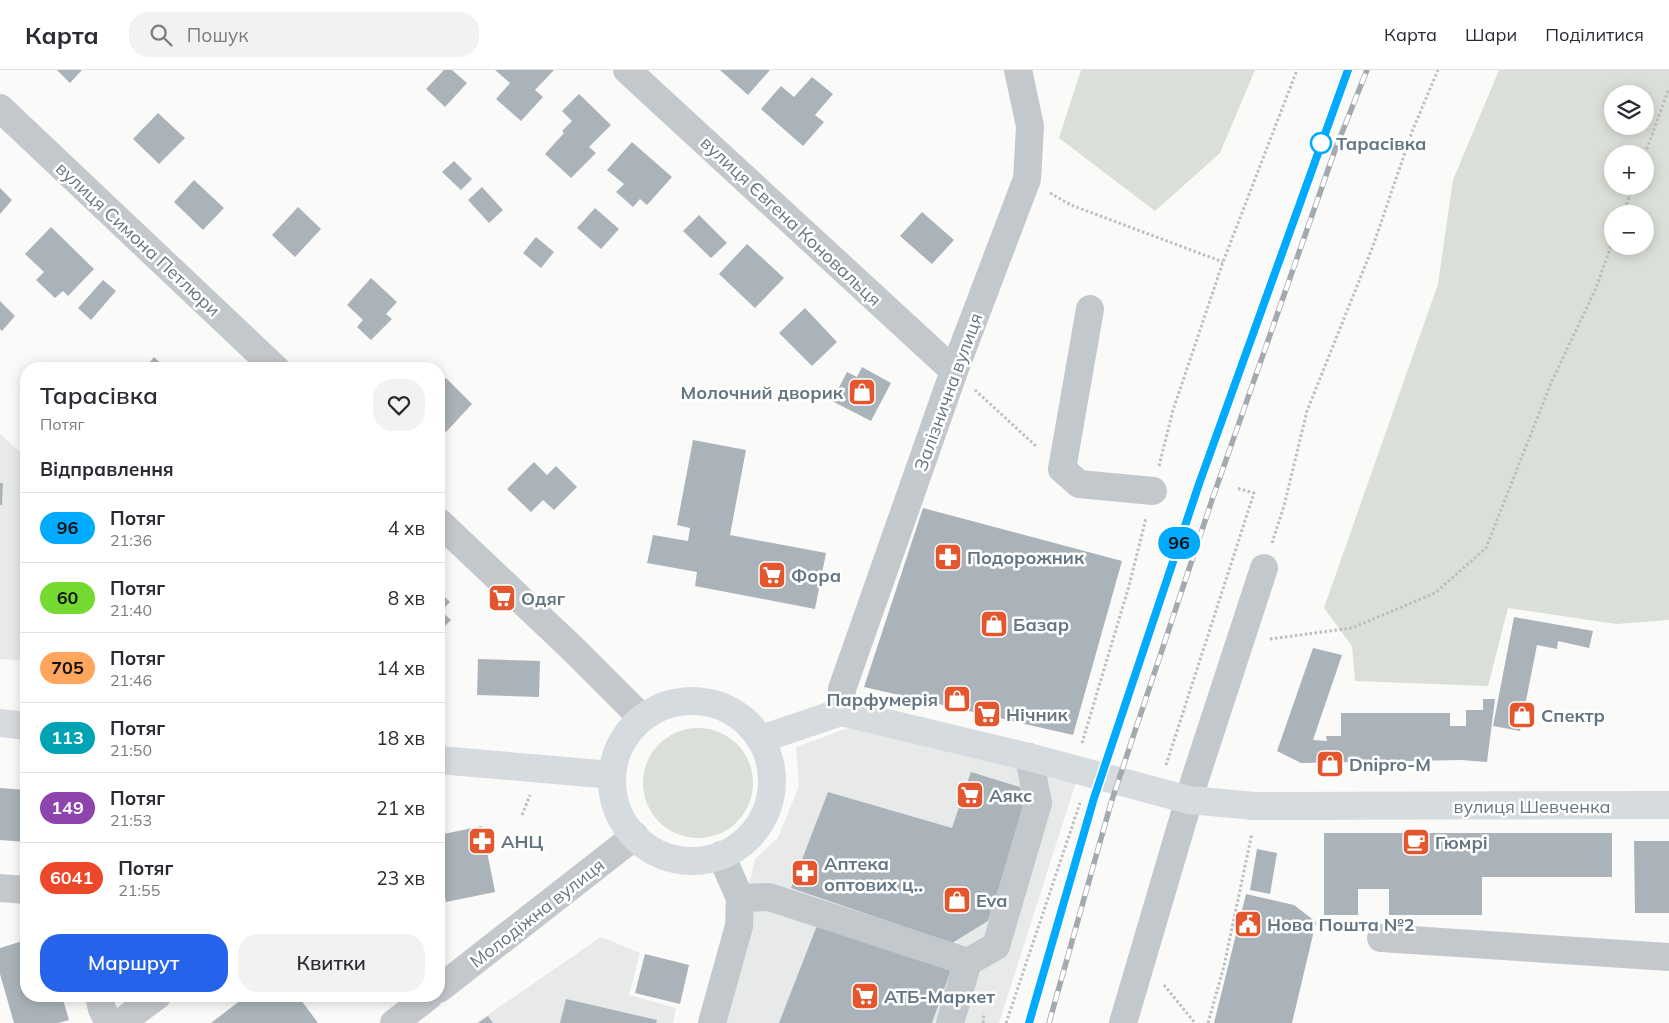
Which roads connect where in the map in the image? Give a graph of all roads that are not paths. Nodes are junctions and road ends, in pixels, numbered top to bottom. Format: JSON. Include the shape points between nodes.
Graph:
{"nodes":[{"id":1,"x":627,"y":70,"type":"edge"},
{"id":2,"x":1018,"y":70,"type":"edge"},
{"id":3,"x":0,"y":108,"type":"edge"},
{"id":4,"x":1090,"y":309,"type":"dead end"},
{"id":5,"x":269,"y":362,"type":"edge"},
{"id":6,"x":954,"y":371,"type":"junction"},
{"id":7,"x":1153,"y":491,"type":"road end"},
{"id":8,"x":445,"y":528,"type":"edge"},
{"id":9,"x":1264,"y":568,"type":"road end"},
{"id":10,"x":841,"y":712,"type":"junction"},
{"id":11,"x":642,"y":718,"type":"junction"},
{"id":12,"x":0,"y":724,"type":"edge"},
{"id":13,"x":20,"y":726,"type":"edge"},
{"id":14,"x":761,"y":738,"type":"junction"},
{"id":15,"x":1029,"y":756,"type":"junction"},
{"id":16,"x":445,"y":761,"type":"edge"},
{"id":17,"x":612,"y":775,"type":"junction"},
{"id":18,"x":1189,"y":800,"type":"junction"},
{"id":19,"x":1669,"y":805,"type":"edge"},
{"id":20,"x":635,"y":836,"type":"junction"},
{"id":21,"x":721,"y":855,"type":"junction"},
{"id":22,"x":0,"y":888,"type":"edge"},
{"id":23,"x":20,"y":890,"type":"edge"},
{"id":24,"x":740,"y":898,"type":"junction"},
{"id":25,"x":1381,"y":938,"type":"dead end"},
{"id":26,"x":1669,"y":957,"type":"edge"},
{"id":27,"x":968,"y":962,"type":"junction"},
{"id":28,"x":445,"y":984,"type":"edge"},
{"id":29,"x":100,"y":1002,"type":"edge"},
{"id":30,"x":149,"y":1002,"type":"edge"},
{"id":31,"x":421,"y":1002,"type":"edge"},
{"id":32,"x":109,"y":1023,"type":"edge"},
{"id":33,"x":120,"y":1023,"type":"edge"},
{"id":34,"x":394,"y":1023,"type":"edge"},
{"id":35,"x":712,"y":1023,"type":"edge"},
{"id":36,"x":950,"y":1023,"type":"edge"},
{"id":37,"x":1123,"y":1023,"type":"edge"}],
"edges":[{"from":1,"to":6,"type":"street","name":"вулиця Євгена Коновальця"},
{"from":2,"to":6,"type":"street","name":"Залізнична вулиця","via":[[1030,126],[1027,179]]},
{"from":3,"to":5,"type":"street","name":"вулиця Симона Петлюри"},
{"from":4,"to":7,"type":"street","via":[[1062,469],[1079,484]]},
{"from":6,"to":10,"type":"street","name":"Залізнична вулиця","via":[[842,689]]},
{"from":8,"to":11,"type":"street"},
{"from":9,"to":18,"type":"street"},
{"from":10,"to":14,"type":"main road"},
{"from":10,"to":15,"type":"main road","name":"вулиця Шевченка"},
{"from":11,"to":14,"type":"main road","via":[[666,705],[693,700],[720,705],[743,718]]},
{"from":11,"to":17,"type":"main road","via":[[618,748]]},
{"from":12,"to":13,"type":"main road"},
{"from":14,"to":21,"type":"main road","via":[[770,760],[773,783],[768,806],[758,827],[742,844]]},
{"from":15,"to":18,"type":"main road","name":"вулиця Шевченка"},
{"from":15,"to":27,"type":"street","via":[[1038,803],[996,946]]},
{"from":16,"to":17,"type":"main road"},
{"from":17,"to":20,"type":"main road","via":[[614,798],[622,819]]},
{"from":18,"to":19,"type":"main road","name":"вулиця Шевченка","via":[[1254,806]]},
{"from":18,"to":37,"type":"street"},
{"from":20,"to":21,"type":"main road","via":[[653,851],[675,859],[698,860]]},
{"from":20,"to":28,"type":"street","name":"Молодіжна вулиця"},
{"from":21,"to":24,"type":"street"},
{"from":22,"to":23,"type":"street"},
{"from":24,"to":27,"type":"street","via":[[769,897]]},
{"from":24,"to":35,"type":"street","via":[[739,926]]},
{"from":25,"to":26,"type":"street"},
{"from":27,"to":36,"type":"street"},
{"from":29,"to":32,"type":"street"},
{"from":30,"to":33,"type":"street"},
{"from":31,"to":34,"type":"street"}]}
